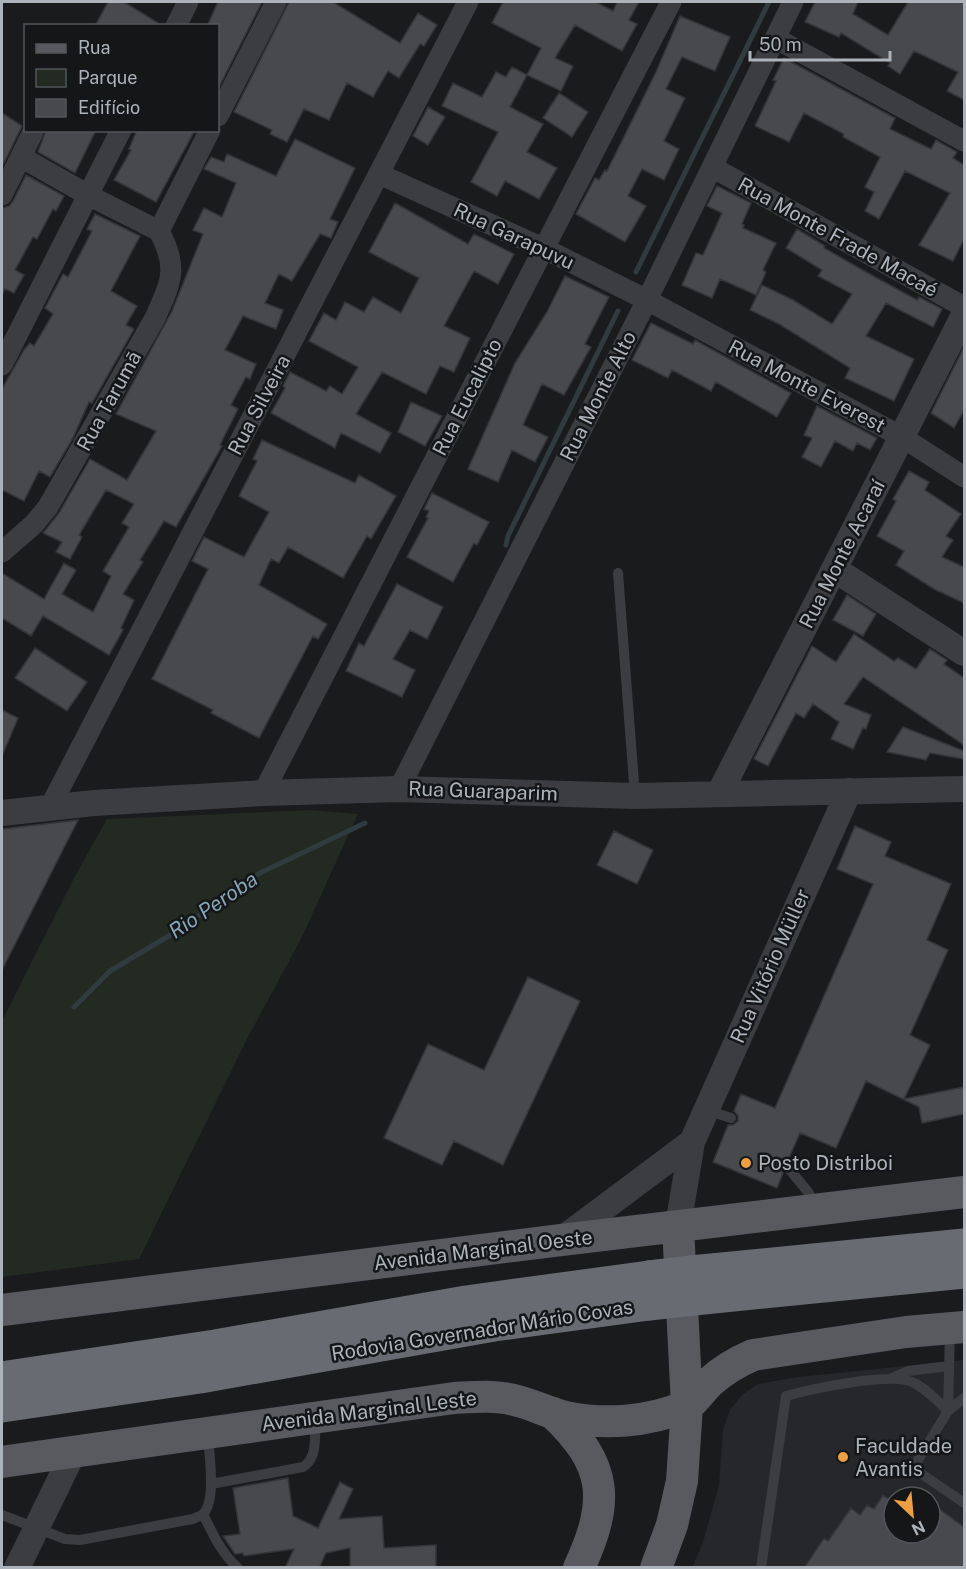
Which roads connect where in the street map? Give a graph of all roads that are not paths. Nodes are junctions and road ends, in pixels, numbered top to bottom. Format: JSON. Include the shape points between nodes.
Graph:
{"nodes":[{"id":1,"x":188,"y":2,"type":"edge"},
{"id":2,"x":276,"y":2,"type":"edge"},
{"id":3,"x":468,"y":2,"type":"edge"},
{"id":4,"x":671,"y":2,"type":"edge"},
{"id":5,"x":793,"y":2,"type":"edge"},
{"id":6,"x":177,"y":24,"type":"edge"},
{"id":7,"x":775,"y":38,"type":"junction"},
{"id":8,"x":219,"y":114,"type":"edge"},
{"id":9,"x":33,"y":132,"type":"dead end"},
{"id":10,"x":120,"y":132,"type":"edge"},
{"id":11,"x":209,"y":132,"type":"edge"},
{"id":12,"x":964,"y":141,"type":"edge"},
{"id":13,"x":21,"y":157,"type":"junction"},
{"id":14,"x":712,"y":167,"type":"junction"},
{"id":15,"x":379,"y":174,"type":"junction"},
{"id":16,"x":2,"y":195,"type":"edge"},
{"id":17,"x":88,"y":195,"type":"junction"},
{"id":18,"x":159,"y":231,"type":"junction"},
{"id":19,"x":543,"y":248,"type":"junction"},
{"id":20,"x":647,"y":300,"type":"junction"},
{"id":21,"x":964,"y":307,"type":"edge"},
{"id":22,"x":964,"y":315,"type":"edge"},
{"id":23,"x":2,"y":365,"type":"edge"},
{"id":24,"x":902,"y":437,"type":"junction"},
{"id":25,"x":964,"y":477,"type":"edge"},
{"id":26,"x":2,"y":552,"type":"edge"},
{"id":27,"x":834,"y":569,"type":"junction"},
{"id":28,"x":618,"y":573,"type":"dead end"},
{"id":29,"x":964,"y":653,"type":"edge"},
{"id":30,"x":399,"y":789,"type":"junction"},
{"id":31,"x":964,"y":789,"type":"edge"},
{"id":32,"x":849,"y":791,"type":"junction"},
{"id":33,"x":263,"y":794,"type":"junction"},
{"id":34,"x":719,"y":794,"type":"junction"},
{"id":35,"x":635,"y":796,"type":"junction"},
{"id":36,"x":50,"y":807,"type":"junction"},
{"id":37,"x":2,"y":813,"type":"edge"},
{"id":38,"x":706,"y":1110,"type":"junction"},
{"id":39,"x":731,"y":1118,"type":"dead end"},
{"id":40,"x":692,"y":1142,"type":"junction"},
{"id":41,"x":786,"y":1165,"type":"dead end"},
{"id":42,"x":964,"y":1192,"type":"edge"},
{"id":43,"x":817,"y":1209,"type":"junction"},
{"id":44,"x":678,"y":1226,"type":"junction"},
{"id":45,"x":561,"y":1240,"type":"junction"},
{"id":46,"x":964,"y":1245,"type":"edge"},
{"id":47,"x":964,"y":1272,"type":"edge"},
{"id":48,"x":692,"y":1286,"type":"junction"},
{"id":49,"x":649,"y":1291,"type":"junction"},
{"id":50,"x":2,"y":1310,"type":"edge"},
{"id":51,"x":957,"y":1327,"type":"edge"},
{"id":52,"x":949,"y":1366,"type":"junction"},
{"id":53,"x":2,"y":1378,"type":"edge"},
{"id":54,"x":889,"y":1379,"type":"junction"},
{"id":55,"x":964,"y":1398,"type":"edge"},
{"id":56,"x":2,"y":1406,"type":"edge"},
{"id":57,"x":687,"y":1406,"type":"junction"},
{"id":58,"x":948,"y":1411,"type":"junction"},
{"id":59,"x":553,"y":1413,"type":"junction"},
{"id":60,"x":316,"y":1418,"type":"junction"},
{"id":61,"x":208,"y":1432,"type":"junction"},
{"id":62,"x":74,"y":1451,"type":"junction"},
{"id":63,"x":2,"y":1462,"type":"edge"},
{"id":64,"x":211,"y":1484,"type":"junction"},
{"id":65,"x":964,"y":1503,"type":"edge"},
{"id":66,"x":203,"y":1514,"type":"junction"},
{"id":67,"x":2,"y":1515,"type":"edge"},
{"id":68,"x":37,"y":1528,"type":"junction"},
{"id":69,"x":17,"y":1568,"type":"edge"},
{"id":70,"x":238,"y":1568,"type":"edge"},
{"id":71,"x":579,"y":1568,"type":"edge"},
{"id":72,"x":656,"y":1568,"type":"edge"},
{"id":73,"x":761,"y":1568,"type":"edge"}],
"edges":[{"from":1,"to":6,"type":"street"},
{"from":2,"to":8,"type":"street"},
{"from":3,"to":15,"type":"street","name":"Rua Silveira"},
{"from":4,"to":19,"type":"street","name":"Rua Eucalipto"},
{"from":5,"to":7,"type":"street","name":"Rua Monte Alto"},
{"from":7,"to":12,"type":"street"},
{"from":7,"to":14,"type":"street","name":"Rua Monte Alto"},
{"from":9,"to":13,"type":"street"},
{"from":10,"to":17,"type":"street"},
{"from":11,"to":18,"type":"street"},
{"from":13,"to":16,"type":"street"},
{"from":13,"to":17,"type":"street"},
{"from":14,"to":20,"type":"street","name":"Rua Monte Alto"},
{"from":14,"to":21,"type":"street","name":"Rua Monte Frade Macaé"},
{"from":15,"to":19,"type":"street","name":"Rua Garapuvu"},
{"from":15,"to":36,"type":"street","name":"Rua Silveira"},
{"from":17,"to":18,"type":"street"},
{"from":17,"to":23,"type":"street"},
{"from":18,"to":26,"type":"street","name":"Rua Tarumã","via":[[172,264],[167,291],[155,318],[48,507]]},
{"from":19,"to":20,"type":"street","name":"Rua Garapuvu"},
{"from":19,"to":33,"type":"street","name":"Rua Eucalipto"},
{"from":20,"to":24,"type":"street","name":"Rua Monte Everest"},
{"from":20,"to":30,"type":"street","name":"Rua Monte Alto"},
{"from":22,"to":24,"type":"street","name":"Rua Monte Acaraí"},
{"from":24,"to":25,"type":"street","name":"Rua Monte Everest"},
{"from":24,"to":27,"type":"street","name":"Rua Monte Acaraí"},
{"from":27,"to":29,"type":"street"},
{"from":27,"to":34,"type":"street","name":"Rua Monte Acaraí"},
{"from":28,"to":35,"type":"lane"},
{"from":30,"to":33,"type":"street","name":"Rua Guaraparim"},
{"from":30,"to":35,"type":"street","name":"Rua Guaraparim"},
{"from":31,"to":32,"type":"street","name":"Rua Guaraparim"},
{"from":32,"to":34,"type":"street","name":"Rua Guaraparim"},
{"from":32,"to":38,"type":"street","name":"Rua Vitório Müller"},
{"from":33,"to":36,"type":"street","name":"Rua Guaraparim"},
{"from":34,"to":35,"type":"street","name":"Rua Guaraparim"},
{"from":36,"to":37,"type":"street","name":"Rua Guaraparim"},
{"from":38,"to":39,"type":"lane"},
{"from":38,"to":40,"type":"street","name":"Rua Vitório Müller"},
{"from":40,"to":44,"type":"street","name":"Rua Vitório Müller"},
{"from":40,"to":45,"type":"street","name":"Rua Vitório Müller"},
{"from":41,"to":43,"type":"lane"},
{"from":42,"to":43,"type":"main road","name":"Avenida Marginal Oeste"},
{"from":43,"to":44,"type":"main road","name":"Avenida Marginal Oeste"},
{"from":44,"to":45,"type":"main road","name":"Avenida Marginal Oeste"},
{"from":44,"to":57,"type":"main road","name":"Rua Vitório Müller"},
{"from":45,"to":50,"type":"main road","name":"Avenida Marginal Oeste"},
{"from":46,"to":48,"type":"highway","name":"Rodovia Governador Mário Covas"},
{"from":47,"to":48,"type":"highway","name":"Rodovia Governador Mário Covas"},
{"from":48,"to":49,"type":"highway","name":"Rodovia Governador Mário Covas","bridge":true},
{"from":49,"to":53,"type":"highway","name":"Rodovia Governador Mário Covas","via":[[466,1302],[204,1348]]},
{"from":49,"to":56,"type":"highway","name":"Rodovia Governador Mário Covas","via":[[494,1324],[210,1375]]},
{"from":51,"to":52,"type":"lane"},
{"from":51,"to":57,"type":"main road","name":"Avenida Marginal Leste","via":[[753,1355],[721,1372]]},
{"from":52,"to":54,"type":"lane","via":[[908,1371]]},
{"from":52,"to":58,"type":"lane"},
{"from":54,"to":58,"type":"lane","via":[[910,1381]]},
{"from":54,"to":73,"type":"lane","via":[[786,1396]]},
{"from":55,"to":58,"type":"lane"},
{"from":57,"to":59,"type":"main road","name":"Avenida Marginal Leste","via":[[619,1422]]},
{"from":57,"to":72,"type":"main road","name":"Rua Vitório Müller","via":[[682,1481],[672,1525]]},
{"from":58,"to":65,"type":"lane","via":[[913,1468]]},
{"from":59,"to":60,"type":"main road","name":"Avenida Marginal Leste","via":[[513,1399],[485,1396]]},
{"from":59,"to":71,"type":"main road","via":[[588,1454],[599,1484],[599,1515]]},
{"from":60,"to":61,"type":"main road","name":"Avenida Marginal Leste"},
{"from":60,"to":64,"type":"lane","via":[[313,1457],[303,1467]]},
{"from":61,"to":62,"type":"main road","name":"Avenida Marginal Leste"},
{"from":61,"to":64,"type":"lane"},
{"from":62,"to":63,"type":"main road","name":"Avenida Marginal Leste"},
{"from":62,"to":68,"type":"street"},
{"from":64,"to":66,"type":"lane"},
{"from":66,"to":68,"type":"lane","via":[[80,1540],[65,1539]]},
{"from":66,"to":70,"type":"lane","via":[[219,1546]]},
{"from":67,"to":68,"type":"lane"},
{"from":68,"to":69,"type":"street"}]}
